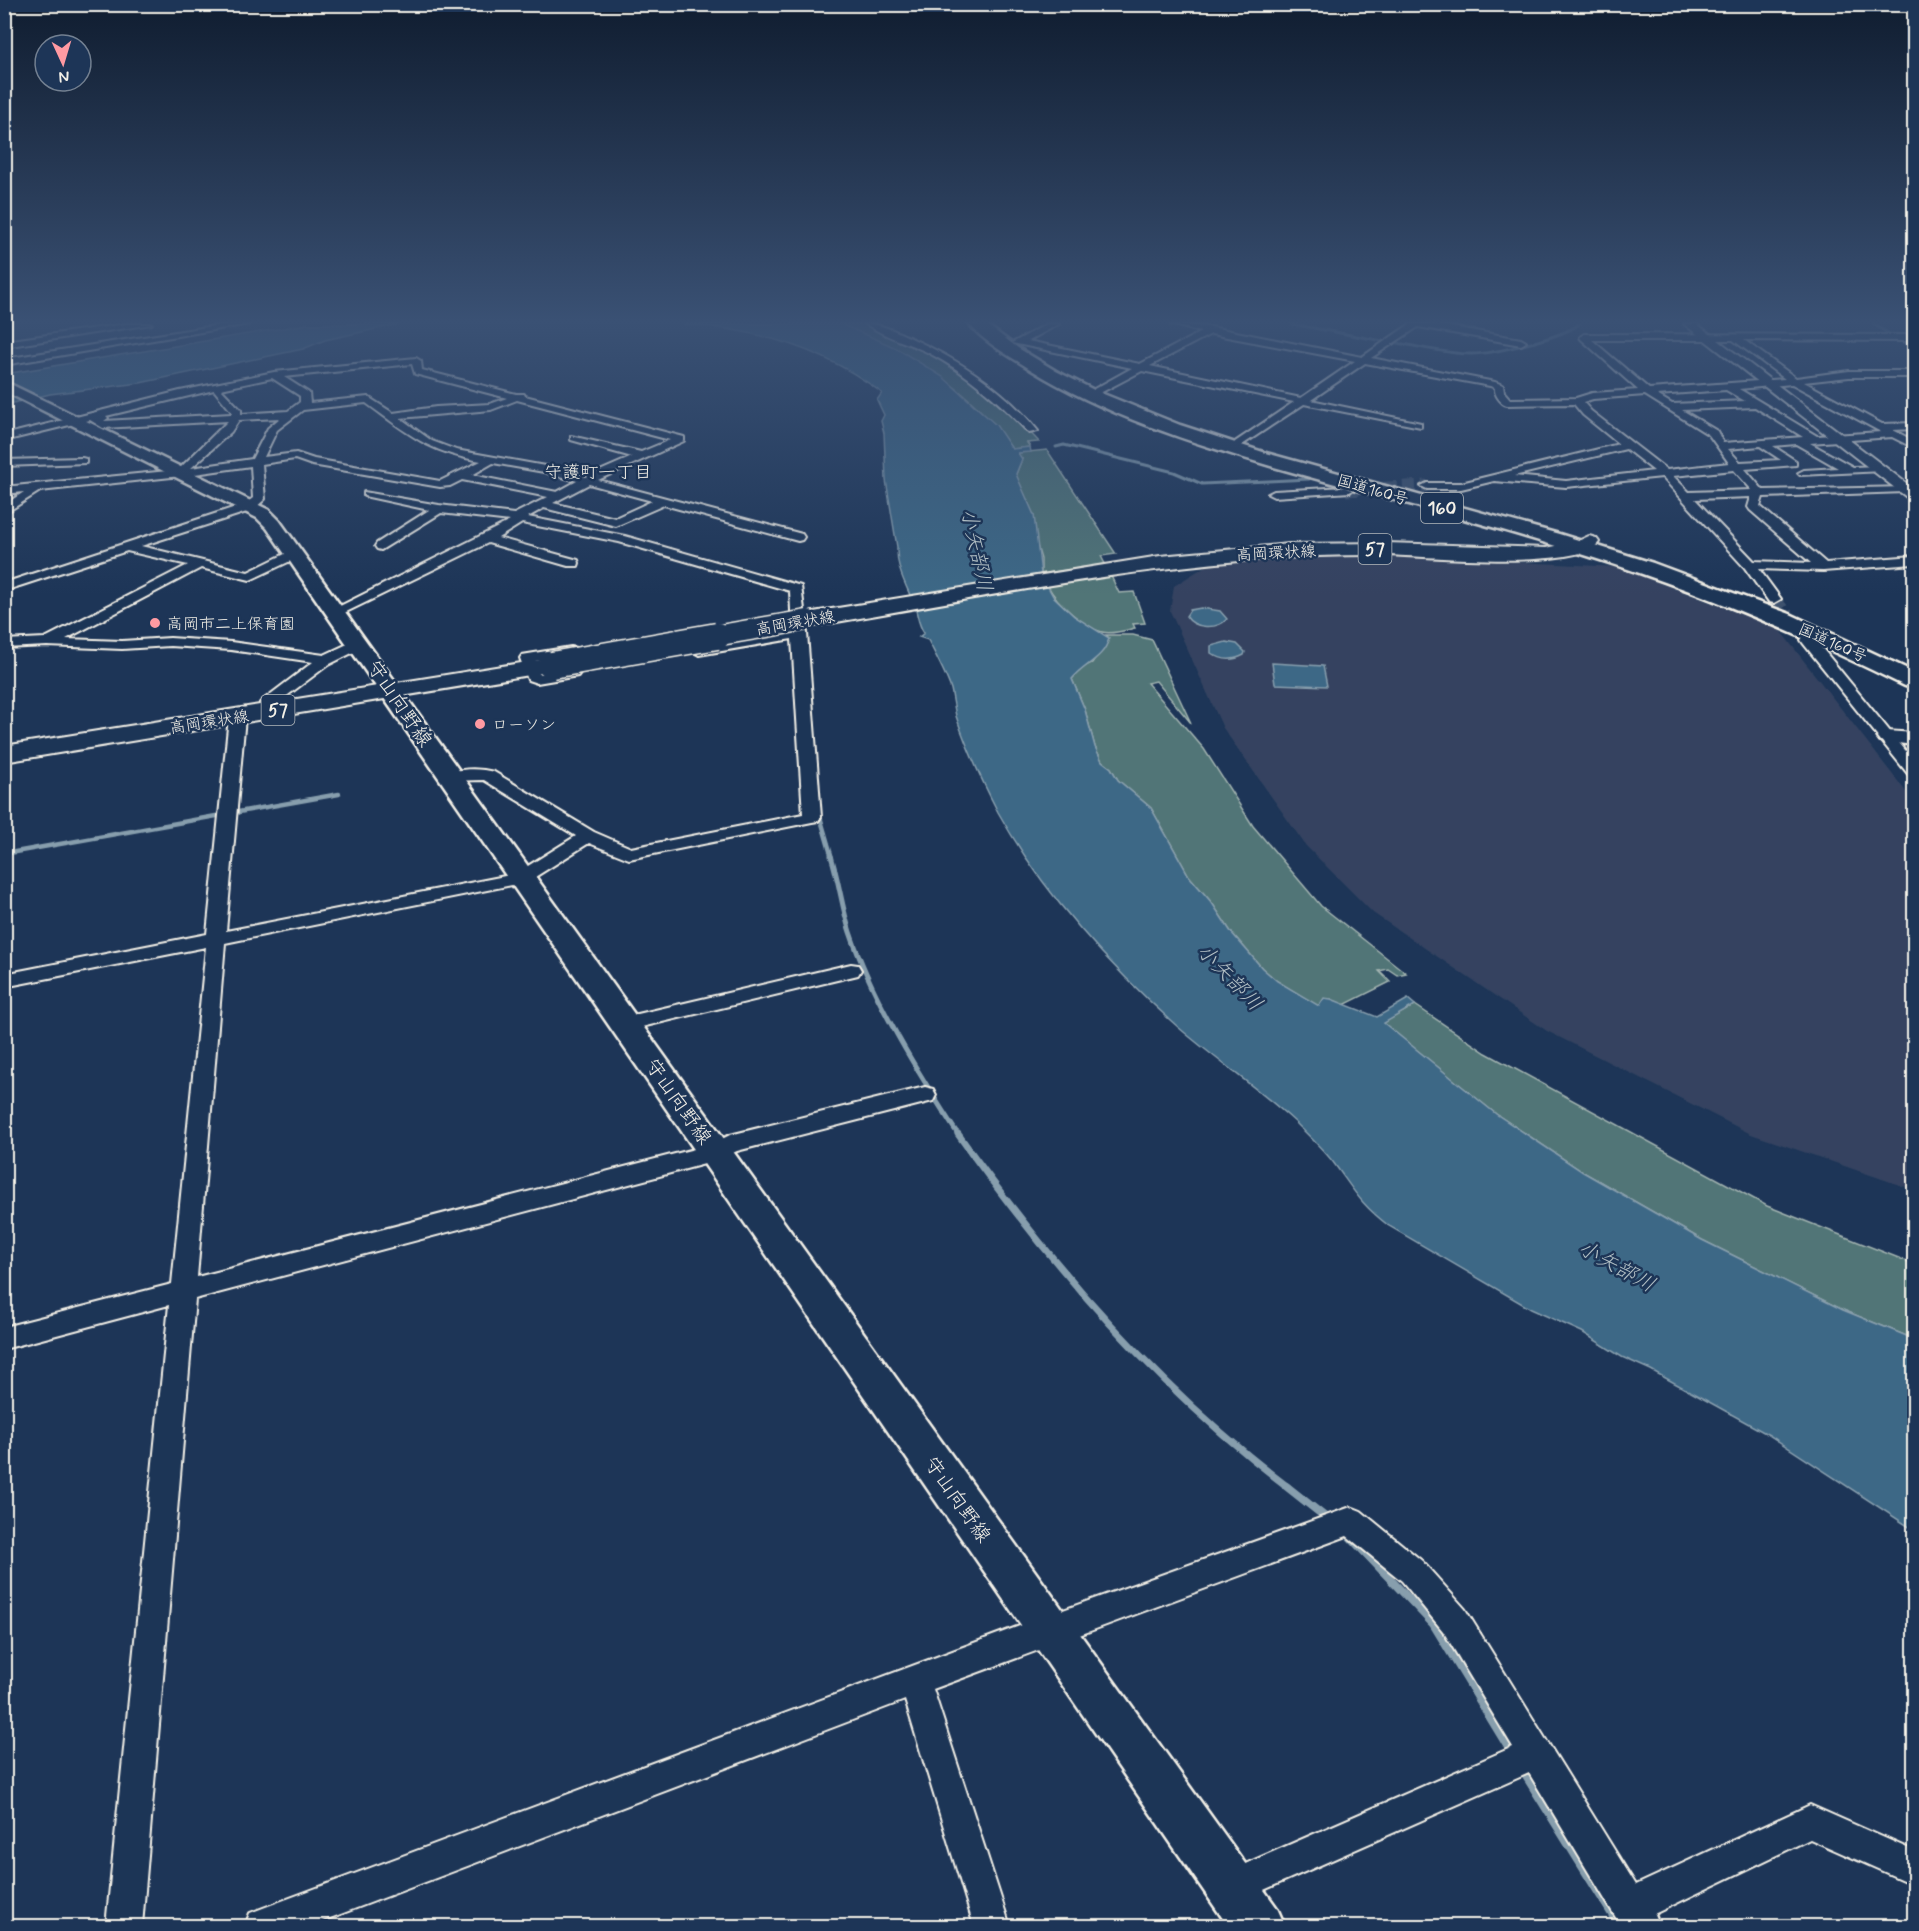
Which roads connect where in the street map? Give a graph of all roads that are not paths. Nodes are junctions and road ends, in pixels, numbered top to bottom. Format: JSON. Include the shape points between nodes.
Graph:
{"nodes":[{"id":1,"x":63,"y":414,"type":"edge"},
{"id":2,"x":94,"y":414,"type":"edge"},
{"id":3,"x":116,"y":414,"type":"edge"},
{"id":4,"x":236,"y":414,"type":"edge"},
{"id":5,"x":268,"y":414,"type":"edge"},
{"id":6,"x":291,"y":414,"type":"edge"},
{"id":7,"x":389,"y":414,"type":"edge"},
{"id":8,"x":406,"y":414,"type":"edge"},
{"id":9,"x":587,"y":414,"type":"edge"},
{"id":10,"x":1017,"y":414,"type":"edge"},
{"id":11,"x":1136,"y":414,"type":"edge"},
{"id":12,"x":1155,"y":414,"type":"edge"},
{"id":13,"x":1282,"y":414,"type":"edge"},
{"id":14,"x":1364,"y":414,"type":"edge"},
{"id":15,"x":1591,"y":414,"type":"edge"},
{"id":16,"x":1682,"y":414,"type":"edge"},
{"id":17,"x":1773,"y":414,"type":"edge"},
{"id":18,"x":1807,"y":414,"type":"edge"},
{"id":19,"x":1858,"y":414,"type":"edge"},
{"id":20,"x":392,"y":416,"type":"junction"},
{"id":21,"x":235,"y":418,"type":"junction"},
{"id":22,"x":73,"y":419,"type":"junction"},
{"id":23,"x":1417,"y":425,"type":"dead end"},
{"id":24,"x":1914,"y":426,"type":"edge"},
{"id":25,"x":1879,"y":427,"type":"junction"},
{"id":26,"x":1033,"y":431,"type":"dead end"},
{"id":27,"x":1893,"y":434,"type":"junction"},
{"id":28,"x":1837,"y":437,"type":"junction"},
{"id":29,"x":4,"y":438,"type":"edge"},
{"id":30,"x":575,"y":438,"type":"dead end"},
{"id":31,"x":1814,"y":439,"type":"junction"},
{"id":32,"x":1797,"y":440,"type":"junction"},
{"id":33,"x":1762,"y":443,"type":"junction"},
{"id":34,"x":1239,"y":444,"type":"junction"},
{"id":35,"x":1627,"y":445,"type":"junction"},
{"id":36,"x":1914,"y":445,"type":"edge"},
{"id":37,"x":1720,"y":446,"type":"junction"},
{"id":38,"x":642,"y":456,"type":"junction"},
{"id":39,"x":491,"y":460,"type":"junction"},
{"id":40,"x":82,"y":461,"type":"dead end"},
{"id":41,"x":4,"y":463,"type":"edge"},
{"id":42,"x":256,"y":463,"type":"junction"},
{"id":43,"x":1792,"y":464,"type":"junction"},
{"id":44,"x":1736,"y":466,"type":"junction"},
{"id":45,"x":1850,"y":470,"type":"junction"},
{"id":46,"x":1879,"y":470,"type":"junction"},
{"id":47,"x":181,"y":473,"type":"junction"},
{"id":48,"x":1804,"y":473,"type":"junction"},
{"id":49,"x":1665,"y":474,"type":"junction"},
{"id":50,"x":460,"y":476,"type":"junction"},
{"id":51,"x":1494,"y":478,"type":"junction"},
{"id":52,"x":588,"y":480,"type":"junction"},
{"id":53,"x":440,"y":484,"type":"junction"},
{"id":54,"x":1427,"y":486,"type":"tunnel mouth"},
{"id":55,"x":37,"y":488,"type":"junction"},
{"id":56,"x":1346,"y":490,"type":"tunnel mouth"},
{"id":57,"x":4,"y":491,"type":"edge"},
{"id":58,"x":1828,"y":491,"type":"junction"},
{"id":59,"x":1759,"y":492,"type":"junction"},
{"id":60,"x":1910,"y":493,"type":"edge"},
{"id":61,"x":368,"y":494,"type":"dead end"},
{"id":62,"x":1274,"y":494,"type":"dead end"},
{"id":63,"x":557,"y":495,"type":"junction"},
{"id":64,"x":1686,"y":496,"type":"junction"},
{"id":65,"x":412,"y":501,"type":"junction"},
{"id":66,"x":663,"y":501,"type":"junction"},
{"id":67,"x":542,"y":504,"type":"junction"},
{"id":68,"x":590,"y":506,"type":"dead end"},
{"id":69,"x":249,"y":507,"type":"junction"},
{"id":70,"x":439,"y":508,"type":"junction"},
{"id":71,"x":4,"y":511,"type":"edge"},
{"id":72,"x":577,"y":513,"type":"junction"},
{"id":73,"x":516,"y":518,"type":"junction"},
{"id":74,"x":798,"y":537,"type":"dead end"},
{"id":75,"x":487,"y":539,"type":"junction"},
{"id":76,"x":1585,"y":545,"type":"junction"},
{"id":77,"x":381,"y":546,"type":"dead end"},
{"id":78,"x":127,"y":547,"type":"junction"},
{"id":79,"x":295,"y":554,"type":"junction"},
{"id":80,"x":1914,"y":560,"type":"edge"},
{"id":81,"x":573,"y":563,"type":"dead end"},
{"id":82,"x":200,"y":564,"type":"junction"},
{"id":83,"x":1749,"y":565,"type":"junction"},
{"id":84,"x":1823,"y":567,"type":"junction"},
{"id":85,"x":4,"y":587,"type":"edge"},
{"id":86,"x":1774,"y":599,"type":"tunnel mouth"},
{"id":87,"x":335,"y":612,"type":"junction"},
{"id":88,"x":802,"y":623,"type":"junction"},
{"id":89,"x":1808,"y":640,"type":"tunnel mouth"},
{"id":90,"x":47,"y":642,"type":"junction"},
{"id":91,"x":4,"y":644,"type":"edge"},
{"id":92,"x":359,"y":644,"type":"junction"},
{"id":93,"x":326,"y":660,"type":"junction"},
{"id":94,"x":1914,"y":669,"type":"edge"},
{"id":95,"x":1914,"y":681,"type":"edge"},
{"id":96,"x":390,"y":692,"type":"junction"},
{"id":97,"x":269,"y":712,"type":"junction"},
{"id":98,"x":237,"y":717,"type":"junction"},
{"id":99,"x":1887,"y":737,"type":"junction"},
{"id":100,"x":1914,"y":738,"type":"edge"},
{"id":101,"x":4,"y":754,"type":"edge"},
{"id":102,"x":1914,"y":771,"type":"edge"},
{"id":103,"x":451,"y":778,"type":"junction"},
{"id":104,"x":588,"y":836,"type":"junction"},
{"id":105,"x":521,"y":878,"type":"junction"},
{"id":106,"x":216,"y":939,"type":"junction"},
{"id":107,"x":851,"y":969,"type":"dead end"},
{"id":108,"x":4,"y":981,"type":"edge"},
{"id":109,"x":625,"y":1024,"type":"junction"},
{"id":110,"x":926,"y":1095,"type":"dead end"},
{"id":111,"x":716,"y":1152,"type":"junction"},
{"id":112,"x":184,"y":1292,"type":"junction"},
{"id":113,"x":4,"y":1338,"type":"edge"},
{"id":114,"x":1049,"y":1630,"type":"junction"},
{"id":115,"x":915,"y":1682,"type":"junction"},
{"id":116,"x":1537,"y":1753,"type":"junction"},
{"id":117,"x":1914,"y":1868,"type":"edge"},
{"id":118,"x":1231,"y":1887,"type":"junction"},
{"id":119,"x":1635,"y":1917,"type":"edge"},
{"id":120,"x":124,"y":1926,"type":"edge"},
{"id":121,"x":263,"y":1926,"type":"edge"},
{"id":122,"x":992,"y":1926,"type":"edge"},
{"id":123,"x":1259,"y":1926,"type":"edge"}],
"edges":[{"from":1,"to":22,"type":"main road","name":"守山向野線"},
{"from":2,"to":22,"type":"street"},
{"from":3,"to":21,"type":"street","via":[[95,419],[103,425]]},
{"from":4,"to":21,"type":"street"},
{"from":5,"to":21,"type":"street"},
{"from":6,"to":42,"type":"street","via":[[273,428]]},
{"from":7,"to":20,"type":"street"},
{"from":8,"to":20,"type":"street"},
{"from":9,"to":38,"type":"street","via":[[680,439]]},
{"from":10,"to":26,"type":"street"},
{"from":11,"to":76,"type":"highway","name":"国道160号","number":"160","via":[[1257,455]]},
{"from":12,"to":34,"type":"highway","name":"国道160号","number":"160"},
{"from":13,"to":34,"type":"street"},
{"from":14,"to":23,"type":"street"},
{"from":15,"to":35,"type":"street"},
{"from":16,"to":37,"type":"street","via":[[1713,433]]},
{"from":17,"to":31,"type":"street"},
{"from":18,"to":28,"type":"street"},
{"from":19,"to":25,"type":"street"},
{"from":20,"to":39,"type":"street","via":[[428,443],[453,453]]},
{"from":21,"to":47,"type":"street"},
{"from":22,"to":29,"type":"street"},
{"from":22,"to":47,"type":"main road","name":"守山向野線"},
{"from":24,"to":25,"type":"street"},
{"from":25,"to":27,"type":"street"},
{"from":27,"to":28,"type":"street"},
{"from":27,"to":36,"type":"street"},
{"from":28,"to":31,"type":"street"},
{"from":28,"to":46,"type":"street"},
{"from":30,"to":38,"type":"street"},
{"from":31,"to":32,"type":"street"},
{"from":32,"to":33,"type":"street"},
{"from":32,"to":45,"type":"street"},
{"from":33,"to":37,"type":"street"},
{"from":33,"to":43,"type":"street"},
{"from":34,"to":76,"type":"highway","name":"国道160号","number":"160"},
{"from":35,"to":49,"type":"street"},
{"from":35,"to":51,"type":"street"},
{"from":37,"to":44,"type":"street"},
{"from":38,"to":52,"type":"street"},
{"from":39,"to":50,"type":"street"},
{"from":39,"to":52,"type":"street"},
{"from":40,"to":41,"type":"street"},
{"from":42,"to":47,"type":"street"},
{"from":42,"to":53,"type":"street","via":[[296,456]]},
{"from":42,"to":69,"type":"street","via":[[259,499]]},
{"from":43,"to":44,"type":"street"},
{"from":43,"to":48,"type":"street"},
{"from":44,"to":49,"type":"street"},
{"from":44,"to":59,"type":"street"},
{"from":45,"to":46,"type":"street"},
{"from":45,"to":48,"type":"street"},
{"from":46,"to":60,"type":"street"},
{"from":47,"to":55,"type":"street"},
{"from":47,"to":69,"type":"main road","name":"守山向野線"},
{"from":48,"to":58,"type":"street"},
{"from":49,"to":51,"type":"street","via":[[1566,484]]},
{"from":49,"to":64,"type":"street"},
{"from":50,"to":53,"type":"street"},
{"from":50,"to":63,"type":"street"},
{"from":51,"to":54,"type":"street","via":[[1461,486]]},
{"from":52,"to":63,"type":"street"},
{"from":52,"to":66,"type":"street"},
{"from":53,"to":65,"type":"street"},
{"from":55,"to":57,"type":"street"},
{"from":55,"to":71,"type":"street"},
{"from":56,"to":62,"type":"street"},
{"from":58,"to":59,"type":"street"},
{"from":58,"to":60,"type":"street"},
{"from":59,"to":64,"type":"street"},
{"from":59,"to":84,"type":"street","via":[[1754,507]]},
{"from":61,"to":65,"type":"street"},
{"from":63,"to":67,"type":"street"},
{"from":64,"to":83,"type":"street"},
{"from":65,"to":70,"type":"street"},
{"from":66,"to":72,"type":"street","via":[[616,522]]},
{"from":66,"to":74,"type":"street"},
{"from":67,"to":72,"type":"street"},
{"from":67,"to":73,"type":"street"},
{"from":68,"to":72,"type":"street"},
{"from":69,"to":78,"type":"street"},
{"from":69,"to":79,"type":"main road","name":"守山向野線","via":[[273,524]]},
{"from":70,"to":73,"type":"street"},
{"from":70,"to":77,"type":"street"},
{"from":73,"to":75,"type":"street","via":[[518,522]]},
{"from":73,"to":88,"type":"street","via":[[621,539],[796,589]]},
{"from":75,"to":81,"type":"street"},
{"from":75,"to":87,"type":"street"},
{"from":76,"to":88,"type":"main road","name":"高岡環状線","number":"57","via":[[1546,554],[1289,550],[1160,562]]},
{"from":76,"to":94,"type":"highway","name":"国道160号","number":"160","via":[[1724,587],[1821,624]]},
{"from":76,"to":95,"type":"highway","name":"国道160号","number":"160","via":[[1758,609]]},
{"from":78,"to":82,"type":"street"},
{"from":78,"to":85,"type":"street"},
{"from":79,"to":82,"type":"street","via":[[250,576]]},
{"from":79,"to":87,"type":"main road","name":"守山向野線"},
{"from":80,"to":84,"type":"street"},
{"from":82,"to":90,"type":"street"},
{"from":83,"to":84,"type":"street"},
{"from":83,"to":86,"type":"street"},
{"from":87,"to":92,"type":"main road","name":"守山向野線"},
{"from":88,"to":96,"type":"main road","name":"高岡環状線","number":"57","bridge":true},
{"from":88,"to":104,"type":"street","via":[[812,817],[629,854]]},
{"from":89,"to":99,"type":"street"},
{"from":90,"to":91,"type":"street"},
{"from":90,"to":93,"type":"street","via":[[170,642],[231,646]]},
{"from":92,"to":93,"type":"street"},
{"from":92,"to":96,"type":"main road","name":"守山向野線"},
{"from":93,"to":97,"type":"street","via":[[268,703]]},
{"from":96,"to":97,"type":"main road","name":"高岡環状線","number":"57"},
{"from":96,"to":103,"type":"main road","name":"守山向野線"},
{"from":97,"to":98,"type":"main road","name":"高岡環状線","number":"57"},
{"from":98,"to":101,"type":"main road","name":"高岡環状線","number":"57"},
{"from":98,"to":106,"type":"street"},
{"from":99,"to":100,"type":"street"},
{"from":99,"to":102,"type":"street"},
{"from":103,"to":104,"type":"street","via":[[488,775]]},
{"from":103,"to":105,"type":"main road","name":"守山向野線"},
{"from":104,"to":105,"type":"street"},
{"from":105,"to":106,"type":"street"},
{"from":105,"to":109,"type":"main road","name":"守山向野線"},
{"from":106,"to":108,"type":"street"},
{"from":106,"to":112,"type":"street"},
{"from":107,"to":109,"type":"street"},
{"from":109,"to":111,"type":"main road","name":"守山向野線"},
{"from":110,"to":111,"type":"street","via":[[730,1144]]},
{"from":111,"to":112,"type":"street"},
{"from":111,"to":114,"type":"main road","name":"守山向野線"},
{"from":112,"to":113,"type":"street"},
{"from":112,"to":120,"type":"street"},
{"from":114,"to":115,"type":"street"},
{"from":114,"to":116,"type":"street","via":[[1351,1521],[1412,1571],[1454,1620]]},
{"from":114,"to":118,"type":"main road","name":"守山向野線"},
{"from":115,"to":121,"type":"street"},
{"from":115,"to":122,"type":"street"},
{"from":116,"to":118,"type":"street"},
{"from":116,"to":119,"type":"street"},
{"from":117,"to":119,"type":"street","via":[[1810,1822]]},
{"from":118,"to":123,"type":"main road","name":"守山向野線"}]}
